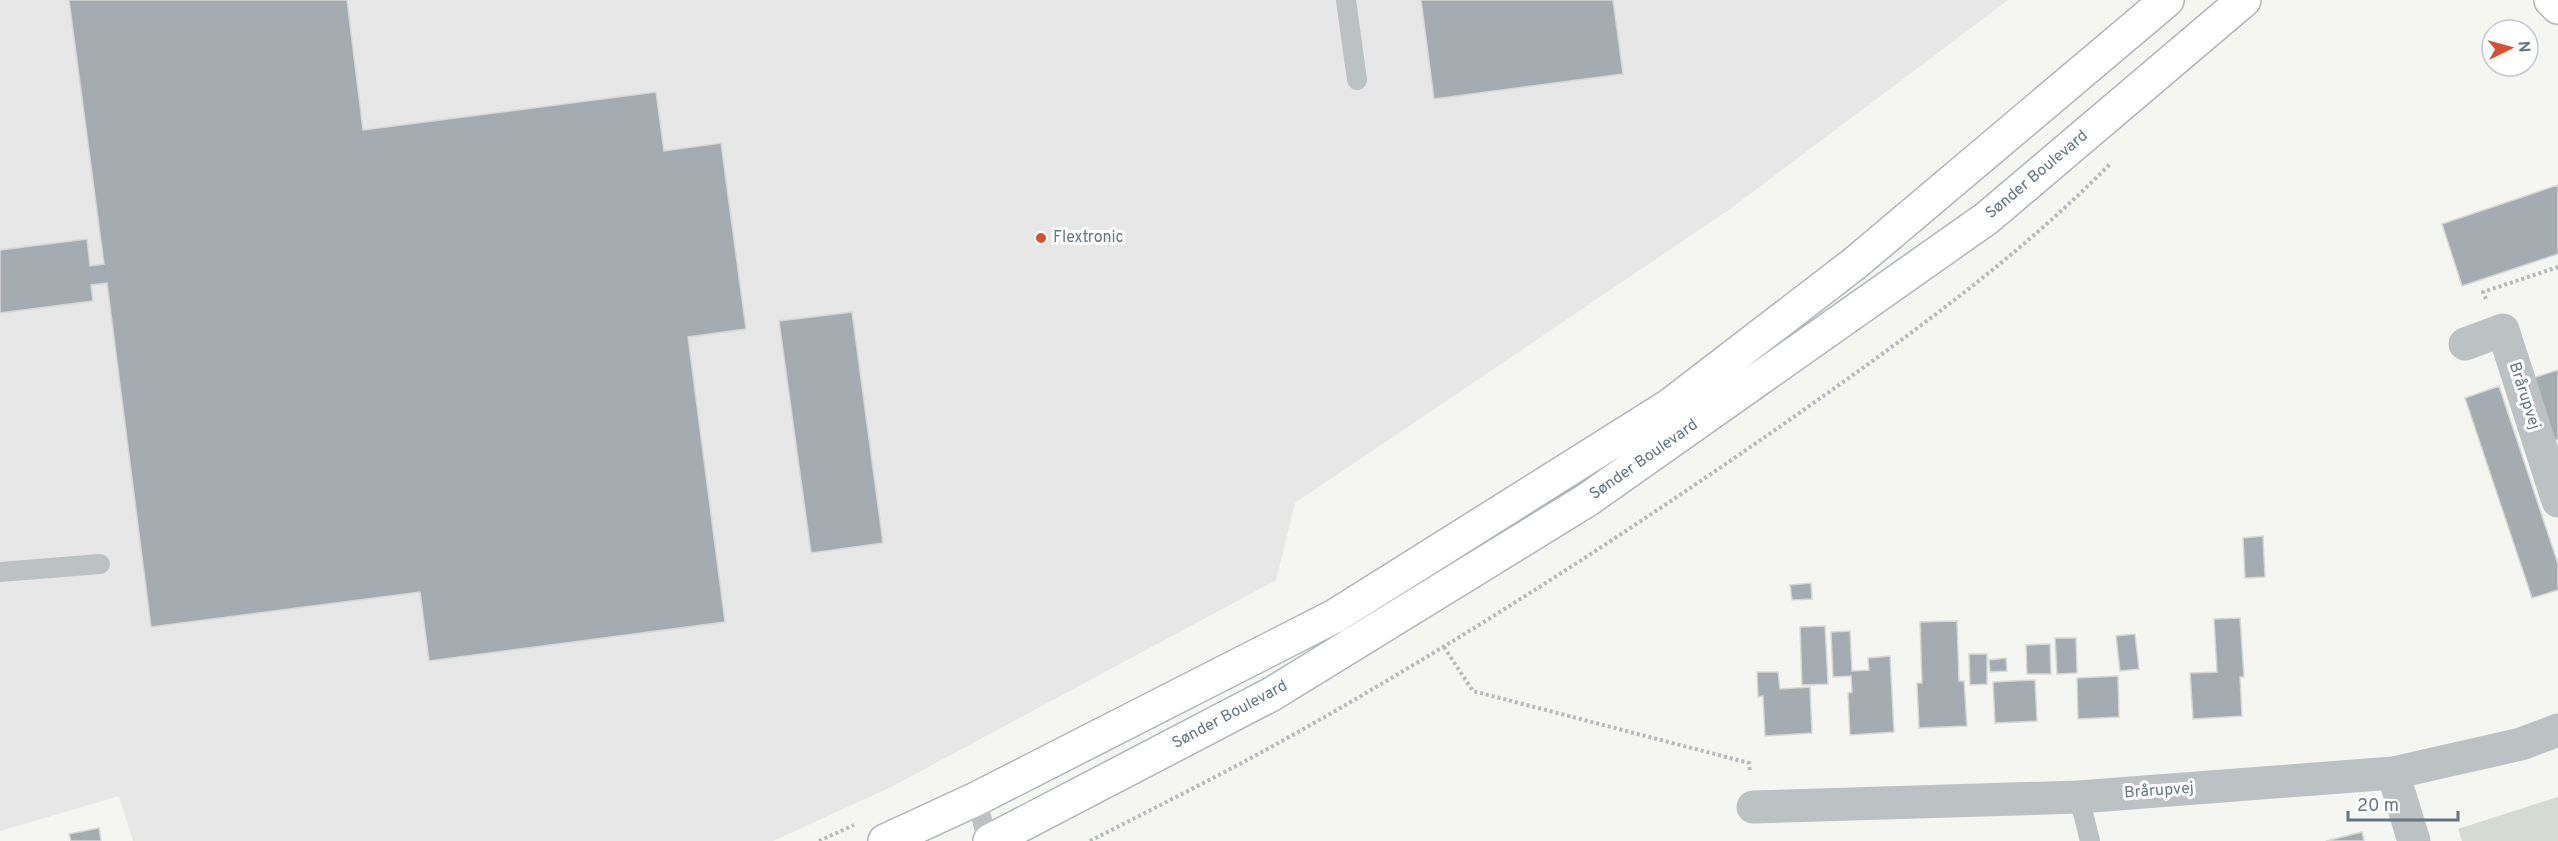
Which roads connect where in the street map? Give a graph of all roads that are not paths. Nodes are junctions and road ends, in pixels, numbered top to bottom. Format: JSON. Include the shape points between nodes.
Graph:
{"nodes":[{"id":1,"x":1346,"y":0,"type":"edge"},
{"id":2,"x":2167,"y":0,"type":"edge"},
{"id":3,"x":2244,"y":0,"type":"edge"},
{"id":4,"x":2551,"y":0,"type":"edge"},
{"id":5,"x":2558,"y":7,"type":"edge"},
{"id":6,"x":1357,"y":80,"type":"dead end"},
{"id":7,"x":2465,"y":344,"type":"dead end"},
{"id":8,"x":2558,"y":501,"type":"edge"},
{"id":9,"x":100,"y":564,"type":"dead end"},
{"id":10,"x":0,"y":572,"type":"edge"},
{"id":11,"x":2558,"y":730,"type":"edge"},
{"id":12,"x":2393,"y":773,"type":"junction"},
{"id":13,"x":2079,"y":797,"type":"junction"},
{"id":14,"x":976,"y":799,"type":"junction"},
{"id":15,"x":1753,"y":807,"type":"road end"},
{"id":16,"x":872,"y":832,"type":"edge"},
{"id":17,"x":989,"y":841,"type":"edge"},
{"id":18,"x":2090,"y":841,"type":"edge"},
{"id":19,"x":2414,"y":841,"type":"edge"}],
"edges":[{"from":1,"to":6,"type":"lane"},
{"from":2,"to":14,"type":"main road","name":"Sønder Boulevard","via":[[1854,264],[1669,405],[1335,616]]},
{"from":3,"to":17,"type":"main road","name":"Sønder Boulevard","via":[[1987,218],[1587,500],[1272,694]]},
{"from":4,"to":5,"type":"main road"},
{"from":7,"to":8,"type":"street","name":"Brårupvej","via":[[2503,330]]},
{"from":9,"to":10,"type":"lane"},
{"from":11,"to":12,"type":"street","name":"Brårupvej","via":[[2521,744]]},
{"from":12,"to":13,"type":"street","name":"Brårupvej"},
{"from":12,"to":19,"type":"street"},
{"from":13,"to":15,"type":"street","name":"Brårupvej"},
{"from":13,"to":18,"type":"lane"},
{"from":14,"to":16,"type":"main road","name":"Sønder Boulevard"},
{"from":14,"to":17,"type":"lane","name":"Sønder Boulevard"}]}
